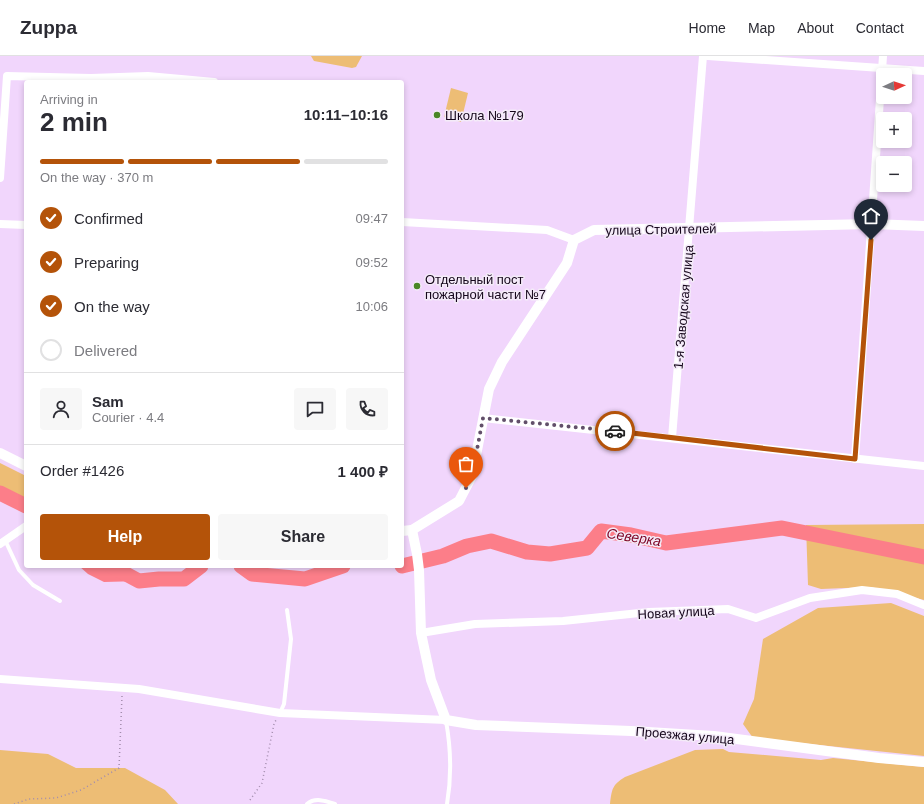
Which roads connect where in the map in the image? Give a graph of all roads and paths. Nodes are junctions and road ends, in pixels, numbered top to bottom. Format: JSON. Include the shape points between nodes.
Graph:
{"nodes":[{"id":1,"x":703,"y":56,"type":"edge"},
{"id":2,"x":708,"y":56,"type":"edge"},
{"id":3,"x":883,"y":56,"type":"edge"},
{"id":4,"x":882,"y":68,"type":"edge"},
{"id":5,"x":876,"y":69,"type":"edge"},
{"id":6,"x":912,"y":70,"type":"edge"},
{"id":7,"x":924,"y":71,"type":"edge"},
{"id":8,"x":192,"y":80,"type":"edge"},
{"id":9,"x":880,"y":104,"type":"edge"},
{"id":10,"x":0,"y":178,"type":"edge"},
{"id":11,"x":404,"y":222,"type":"edge"},
{"id":12,"x":0,"y":224,"type":"edge"},
{"id":13,"x":872,"y":224,"type":"junction"},
{"id":14,"x":24,"y":225,"type":"edge"},
{"id":15,"x":924,"y":226,"type":"edge"},
{"id":16,"x":690,"y":228,"type":"junction"},
{"id":17,"x":574,"y":240,"type":"junction"},
{"id":18,"x":483,"y":418,"type":"junction"},
{"id":19,"x":672,"y":438,"type":"junction"},
{"id":20,"x":0,"y":453,"type":"edge"},
{"id":21,"x":855,"y":459,"type":"junction"},
{"id":22,"x":24,"y":465,"type":"edge"},
{"id":23,"x":924,"y":466,"type":"edge"},
{"id":24,"x":24,"y":527,"type":"edge"},
{"id":25,"x":407,"y":531,"type":"edge"},
{"id":26,"x":3,"y":542,"type":"edge"},
{"id":27,"x":60,"y":601,"type":"dead end"},
{"id":28,"x":924,"y":605,"type":"edge"},
{"id":29,"x":286,"y":610,"type":"dead end"},
{"id":30,"x":421,"y":633,"type":"junction"},
{"id":31,"x":0,"y":679,"type":"edge"},
{"id":32,"x":122,"y":688,"type":"junction"},
{"id":33,"x":280,"y":713,"type":"junction"},
{"id":34,"x":446,"y":720,"type":"junction"},
{"id":35,"x":924,"y":762,"type":"edge"},
{"id":36,"x":250,"y":800,"type":"dead end"},
{"id":37,"x":14,"y":804,"type":"edge"},
{"id":38,"x":307,"y":804,"type":"edge"},
{"id":39,"x":335,"y":804,"type":"edge"},
{"id":40,"x":447,"y":804,"type":"edge"}],
"edges":[{"from":1,"to":16,"type":"street","name":"1-я Заводская улица"},
{"from":2,"to":5,"type":"street"},
{"from":3,"to":4,"type":"street"},
{"from":6,"to":7,"type":"street"},
{"from":8,"to":10,"type":"street","via":[[148,76],[7,76]]},
{"from":9,"to":13,"type":"street"},
{"from":11,"to":17,"type":"street","via":[[547,230]]},
{"from":12,"to":14,"type":"street"},
{"from":13,"to":15,"type":"street","name":"улица Строителей"},
{"from":13,"to":16,"type":"street","name":"улица Строителей"},
{"from":13,"to":21,"type":"street"},
{"from":16,"to":17,"type":"street","name":"улица Строителей","via":[[594,230]]},
{"from":16,"to":19,"type":"street","name":"1-я Заводская улица"},
{"from":17,"to":18,"type":"street","via":[[567,263],[502,362],[489,389]]},
{"from":18,"to":19,"type":"street"},
{"from":18,"to":25,"type":"street","via":[[472,476],[459,500]]},
{"from":19,"to":21,"type":"street"},
{"from":20,"to":22,"type":"street"},
{"from":21,"to":23,"type":"street"},
{"from":24,"to":26,"type":"street"},
{"from":25,"to":30,"type":"street","via":[[417,554]]},
{"from":26,"to":27,"type":"lane","via":[[19,570],[33,585]]},
{"from":28,"to":30,"type":"street","name":"Новая улица","via":[[897,594],[862,590],[810,598],[756,618],[728,609],[657,612],[563,622],[475,624]]},
{"from":29,"to":33,"type":"lane","via":[[291,639],[284,704]]},
{"from":30,"to":34,"type":"street","via":[[431,680]]},
{"from":31,"to":32,"type":"street"},
{"from":32,"to":33,"type":"street"},
{"from":32,"to":37,"type":"path","via":[[119,768],[81,790],[56,798],[29,799]]},
{"from":33,"to":34,"type":"street"},
{"from":33,"to":36,"type":"path","via":[[274,724],[262,783]]},
{"from":34,"to":35,"type":"street","name":"Проезжая улица","via":[[476,725],[714,736]]},
{"from":34,"to":40,"type":"lane","via":[[451,763]]},
{"from":38,"to":39,"type":"lane","via":[[318,800]]}]}
